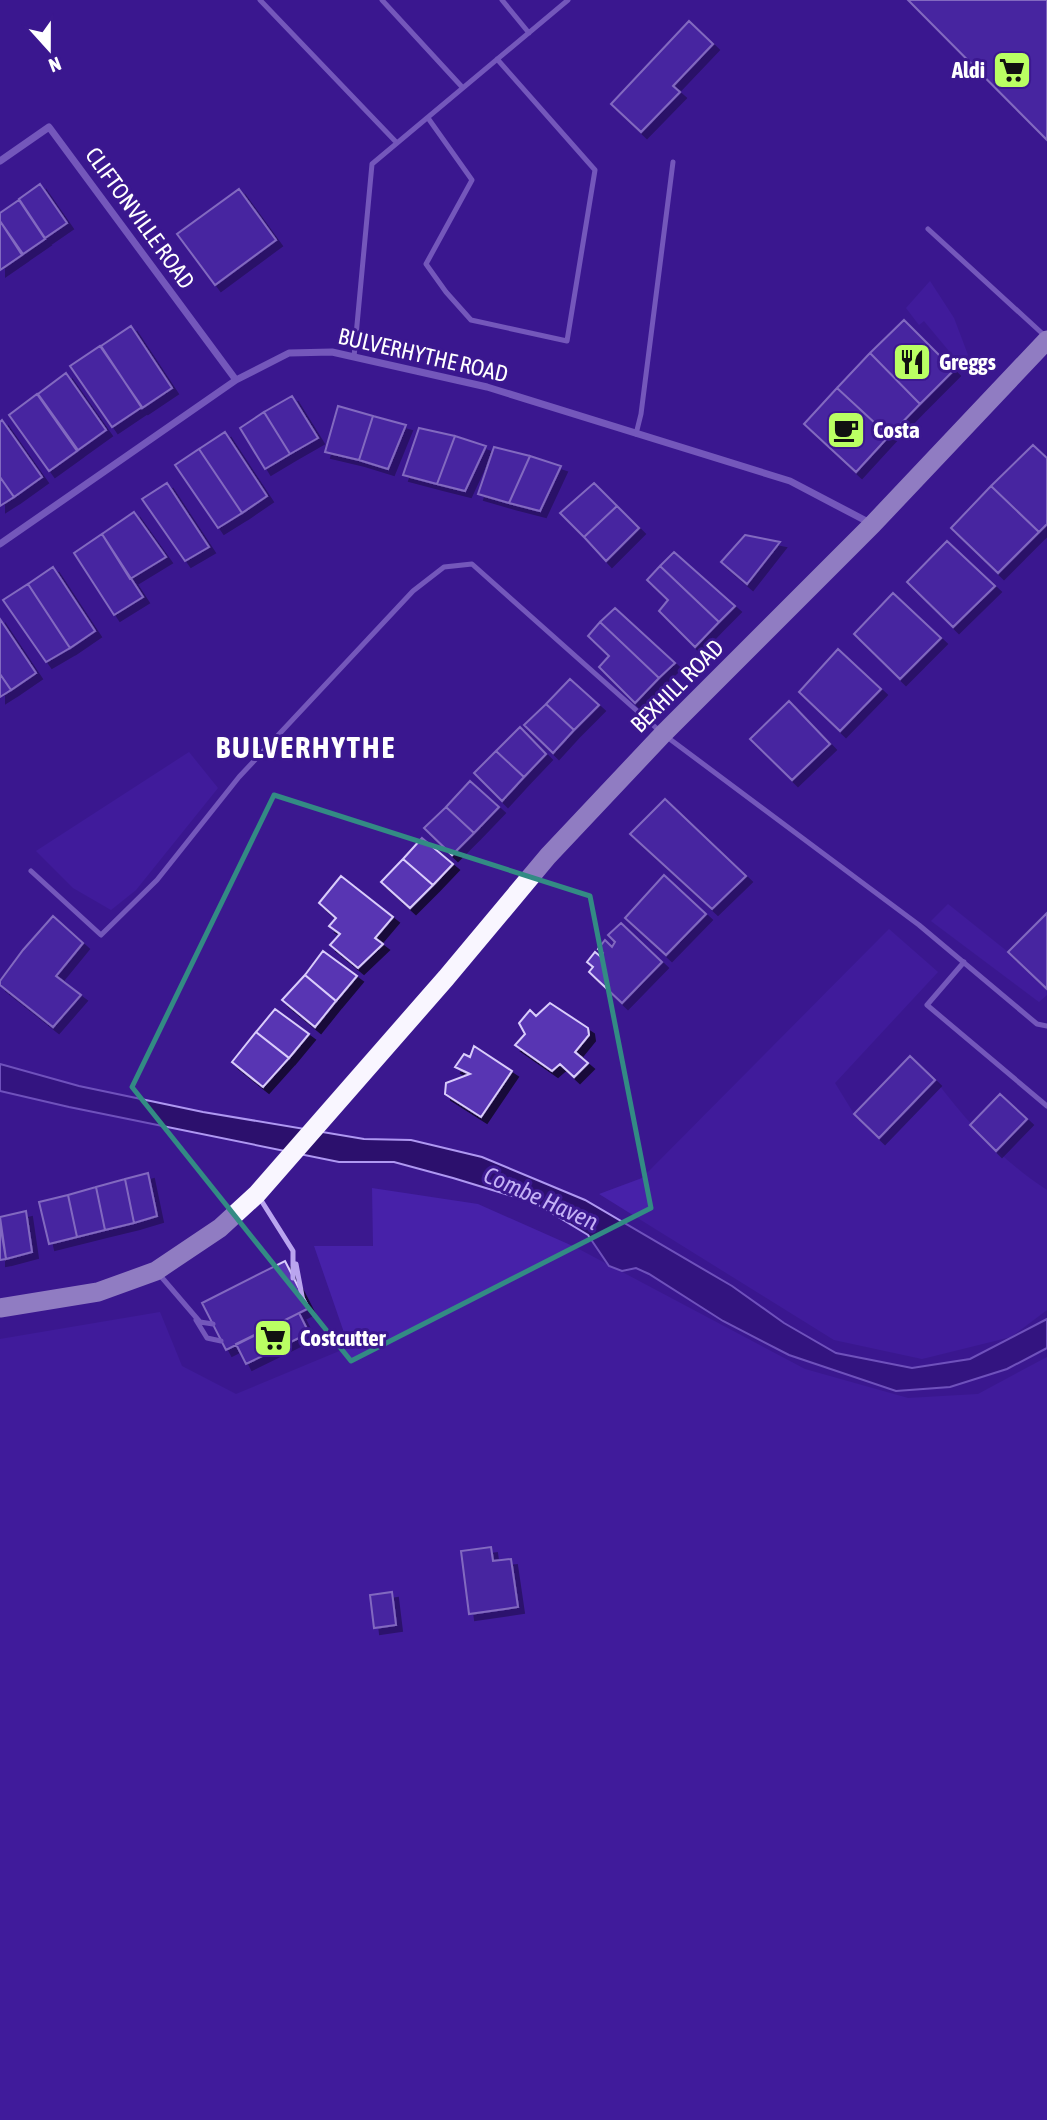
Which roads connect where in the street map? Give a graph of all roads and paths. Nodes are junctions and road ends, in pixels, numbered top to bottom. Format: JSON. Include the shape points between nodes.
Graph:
{"nodes":[{"id":1,"x":260,"y":0,"type":"edge"},
{"id":2,"x":382,"y":0,"type":"edge"},
{"id":3,"x":502,"y":0,"type":"edge"},
{"id":4,"x":568,"y":0,"type":"edge"},
{"id":5,"x":528,"y":33,"type":"junction"},
{"id":6,"x":497,"y":59,"type":"junction"},
{"id":7,"x":463,"y":88,"type":"junction"},
{"id":8,"x":428,"y":117,"type":"junction"},
{"id":9,"x":397,"y":143,"type":"junction"},
{"id":10,"x":0,"y":161,"type":"edge"},
{"id":11,"x":673,"y":162,"type":"dead end"},
{"id":12,"x":928,"y":229,"type":"dead end"},
{"id":13,"x":1047,"y":339,"type":"edge"},
{"id":14,"x":354,"y":357,"type":"junction"},
{"id":15,"x":236,"y":380,"type":"junction"},
{"id":16,"x":636,"y":433,"type":"junction"},
{"id":17,"x":873,"y":524,"type":"junction"},
{"id":18,"x":0,"y":544,"type":"edge"},
{"id":19,"x":663,"y":734,"type":"junction"},
{"id":20,"x":32,"y":871,"type":"dead end"},
{"id":21,"x":964,"y":962,"type":"junction"},
{"id":22,"x":1047,"y":1026,"type":"edge"},
{"id":23,"x":1047,"y":1106,"type":"edge"},
{"id":24,"x":257,"y":1194,"type":"junction"},
{"id":25,"x":293,"y":1251,"type":"junction"},
{"id":26,"x":156,"y":1271,"type":"junction"},
{"id":27,"x":293,"y":1278,"type":"dead end"},
{"id":28,"x":302,"y":1296,"type":"dead end"},
{"id":29,"x":187,"y":1307,"type":"junction"},
{"id":30,"x":0,"y":1308,"type":"edge"},
{"id":31,"x":213,"y":1324,"type":"dead end"},
{"id":32,"x":221,"y":1341,"type":"dead end"}],
"edges":[{"from":1,"to":9,"type":"lane"},
{"from":2,"to":7,"type":"lane"},
{"from":3,"to":5,"type":"lane"},
{"from":4,"to":5,"type":"lane"},
{"from":5,"to":6,"type":"lane"},
{"from":6,"to":7,"type":"lane"},
{"from":6,"to":8,"type":"lane","via":[[595,170],[567,341],[471,320],[426,264],[472,180]]},
{"from":7,"to":8,"type":"lane"},
{"from":8,"to":9,"type":"lane"},
{"from":9,"to":14,"type":"lane","via":[[372,164]]},
{"from":10,"to":15,"type":"street","name":"CLIFTONVILLE ROAD","via":[[49,127]]},
{"from":11,"to":16,"type":"lane"},
{"from":12,"to":13,"type":"lane"},
{"from":13,"to":17,"type":"highway","name":"BEXHILL ROAD"},
{"from":14,"to":15,"type":"street","name":"BULVERHYTHE ROAD","via":[[332,352],[289,353]]},
{"from":14,"to":16,"type":"street","name":"BULVERHYTHE ROAD","via":[[486,387]]},
{"from":15,"to":18,"type":"street","name":"BULVERHYTHE ROAD"},
{"from":16,"to":17,"type":"street","name":"BULVERHYTHE ROAD","via":[[790,481]]},
{"from":17,"to":19,"type":"highway","name":"BEXHILL ROAD"},
{"from":19,"to":20,"type":"lane","via":[[472,564],[444,566],[413,591],[248,767],[157,880],[101,935]]},
{"from":19,"to":21,"type":"lane"},
{"from":19,"to":24,"type":"highway","name":"BEXHILL ROAD","via":[[548,856]]},
{"from":21,"to":22,"type":"lane","via":[[1037,1024]]},
{"from":21,"to":23,"type":"lane","via":[[927,1005]]},
{"from":24,"to":25,"type":"lane"},
{"from":24,"to":26,"type":"highway","via":[[220,1228]]},
{"from":25,"to":27,"type":"lane"},
{"from":25,"to":28,"type":"lane"},
{"from":26,"to":29,"type":"lane"},
{"from":26,"to":30,"type":"highway","via":[[98,1292]]},
{"from":29,"to":31,"type":"lane","via":[[200,1322]]},
{"from":29,"to":32,"type":"lane","via":[[207,1338]]}]}
